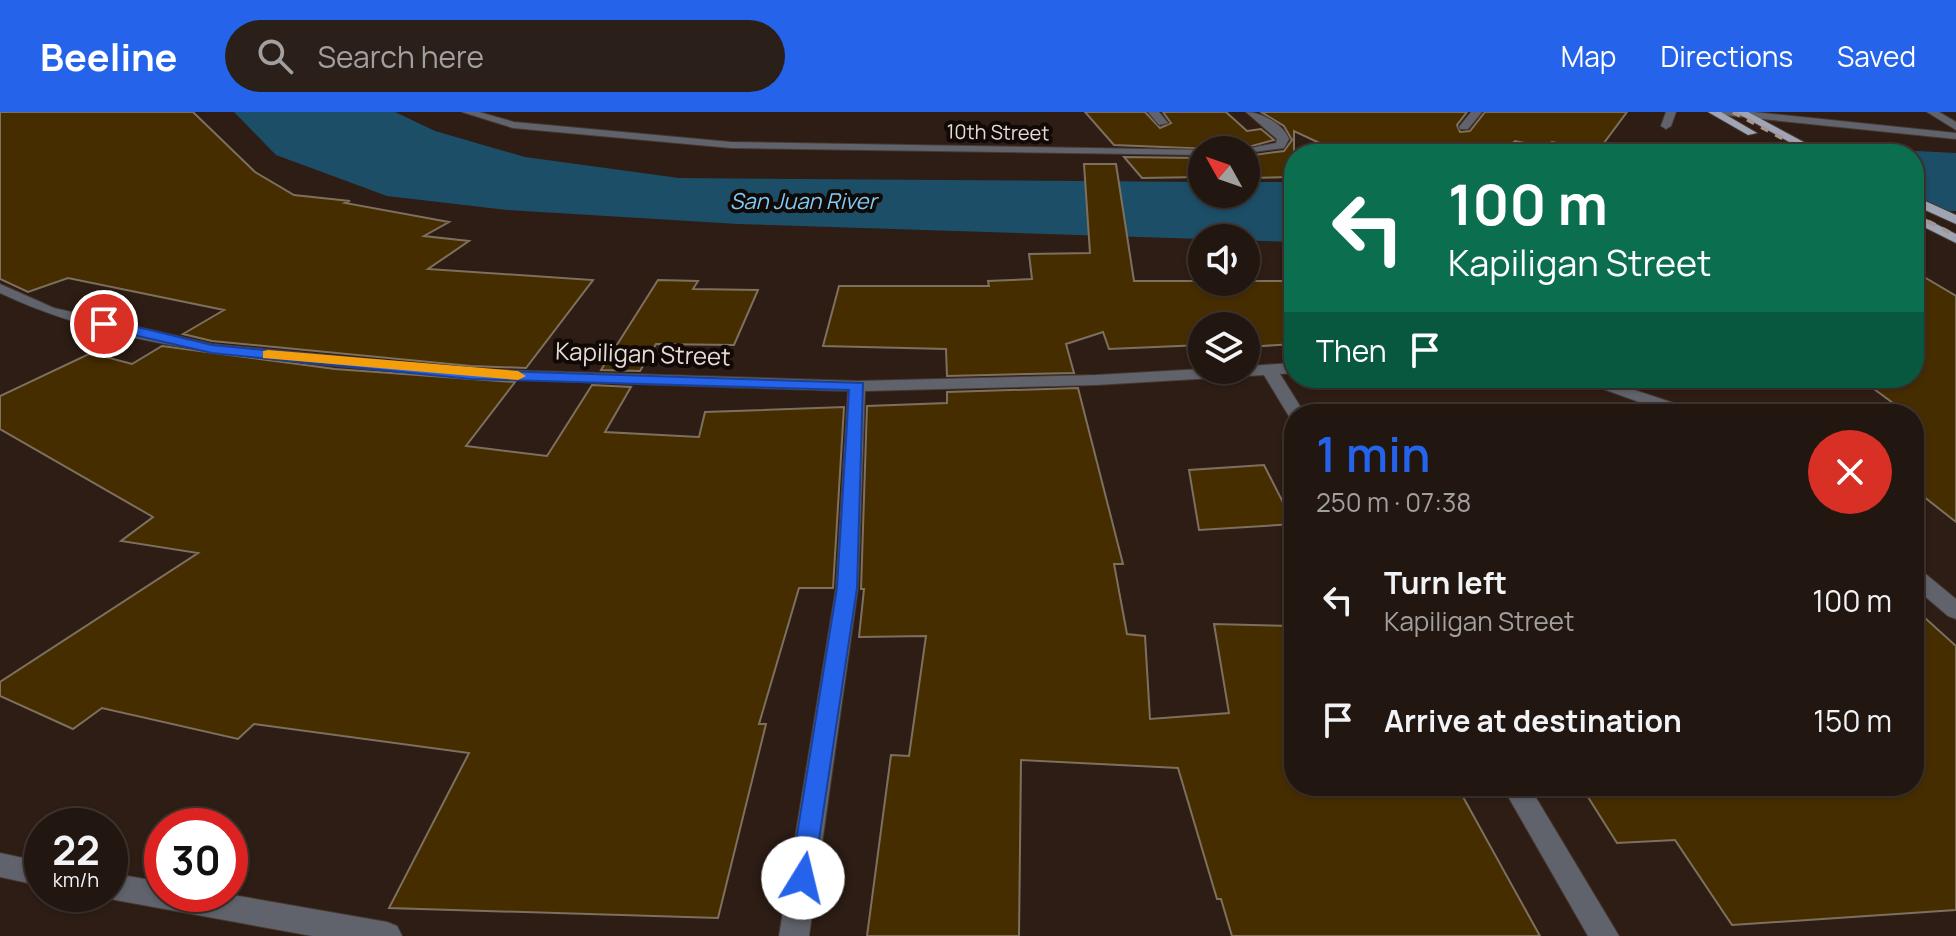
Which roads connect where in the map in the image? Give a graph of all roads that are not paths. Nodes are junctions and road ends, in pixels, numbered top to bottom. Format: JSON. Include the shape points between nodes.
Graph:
{"nodes":[{"id":1,"x":467,"y":112,"type":"edge"},
{"id":2,"x":1153,"y":112,"type":"edge"},
{"id":3,"x":1251,"y":112,"type":"edge"},
{"id":4,"x":1477,"y":112,"type":"edge"},
{"id":5,"x":1671,"y":112,"type":"edge"},
{"id":6,"x":1713,"y":112,"type":"edge"},
{"id":7,"x":1723,"y":112,"type":"edge"},
{"id":8,"x":1932,"y":112,"type":"edge"},
{"id":9,"x":1743,"y":114,"type":"edge"},
{"id":10,"x":1163,"y":123,"type":"dead end"},
{"id":11,"x":1666,"y":126,"type":"dead end"},
{"id":12,"x":1464,"y":127,"type":"dead end"},
{"id":13,"x":1956,"y":127,"type":"edge"},
{"id":14,"x":1956,"y":136,"type":"edge"},
{"id":15,"x":1772,"y":144,"type":"edge"},
{"id":16,"x":1799,"y":144,"type":"edge"},
{"id":17,"x":1260,"y":149,"type":"edge"},
{"id":18,"x":1188,"y":153,"type":"edge"},
{"id":19,"x":1924,"y":205,"type":"edge"},
{"id":20,"x":1956,"y":220,"type":"edge"},
{"id":21,"x":1924,"y":222,"type":"edge"},
{"id":22,"x":1956,"y":239,"type":"edge"},
{"id":23,"x":0,"y":288,"type":"edge"},
{"id":24,"x":1284,"y":368,"type":"edge"},
{"id":25,"x":1269,"y":369,"type":"junction"},
{"id":26,"x":857,"y":386,"type":"junction"},
{"id":27,"x":1611,"y":388,"type":"edge"},
{"id":28,"x":1290,"y":404,"type":"edge"},
{"id":29,"x":1659,"y":404,"type":"edge"},
{"id":30,"x":1924,"y":584,"type":"edge"},
{"id":31,"x":1956,"y":611,"type":"edge"},
{"id":32,"x":1521,"y":796,"type":"edge"},
{"id":33,"x":0,"y":865,"type":"edge"},
{"id":34,"x":24,"y":870,"type":"edge"},
{"id":35,"x":128,"y":889,"type":"edge"},
{"id":36,"x":387,"y":936,"type":"edge"},
{"id":37,"x":794,"y":936,"type":"edge"},
{"id":38,"x":1604,"y":936,"type":"edge"}],
"edges":[{"from":1,"to":18,"type":"street","name":"10th Street","via":[[513,125],[731,145]]},
{"from":2,"to":10,"type":"street"},
{"from":3,"to":17,"type":"street","via":[[1283,139],[1280,146]]},
{"from":4,"to":12,"type":"street"},
{"from":5,"to":11,"type":"street"},
{"from":6,"to":15,"type":"main road"},
{"from":7,"to":9,"type":"street"},
{"from":8,"to":13,"type":"street"},
{"from":9,"to":14,"type":"street"},
{"from":9,"to":16,"type":"main road"},
{"from":19,"to":20,"type":"main road"},
{"from":21,"to":22,"type":"main road"},
{"from":23,"to":26,"type":"street","name":"Kapiligan Street","via":[[49,311],[212,349],[471,374]]},
{"from":24,"to":25,"type":"street","name":"Kapiligan Street"},
{"from":25,"to":26,"type":"street","name":"Kapiligan Street"},
{"from":25,"to":28,"type":"street"},
{"from":26,"to":37,"type":"street","via":[[847,588]]},
{"from":27,"to":29,"type":"street"},
{"from":30,"to":31,"type":"street"},
{"from":32,"to":38,"type":"street"},
{"from":33,"to":34,"type":"street"},
{"from":35,"to":36,"type":"street"}]}
